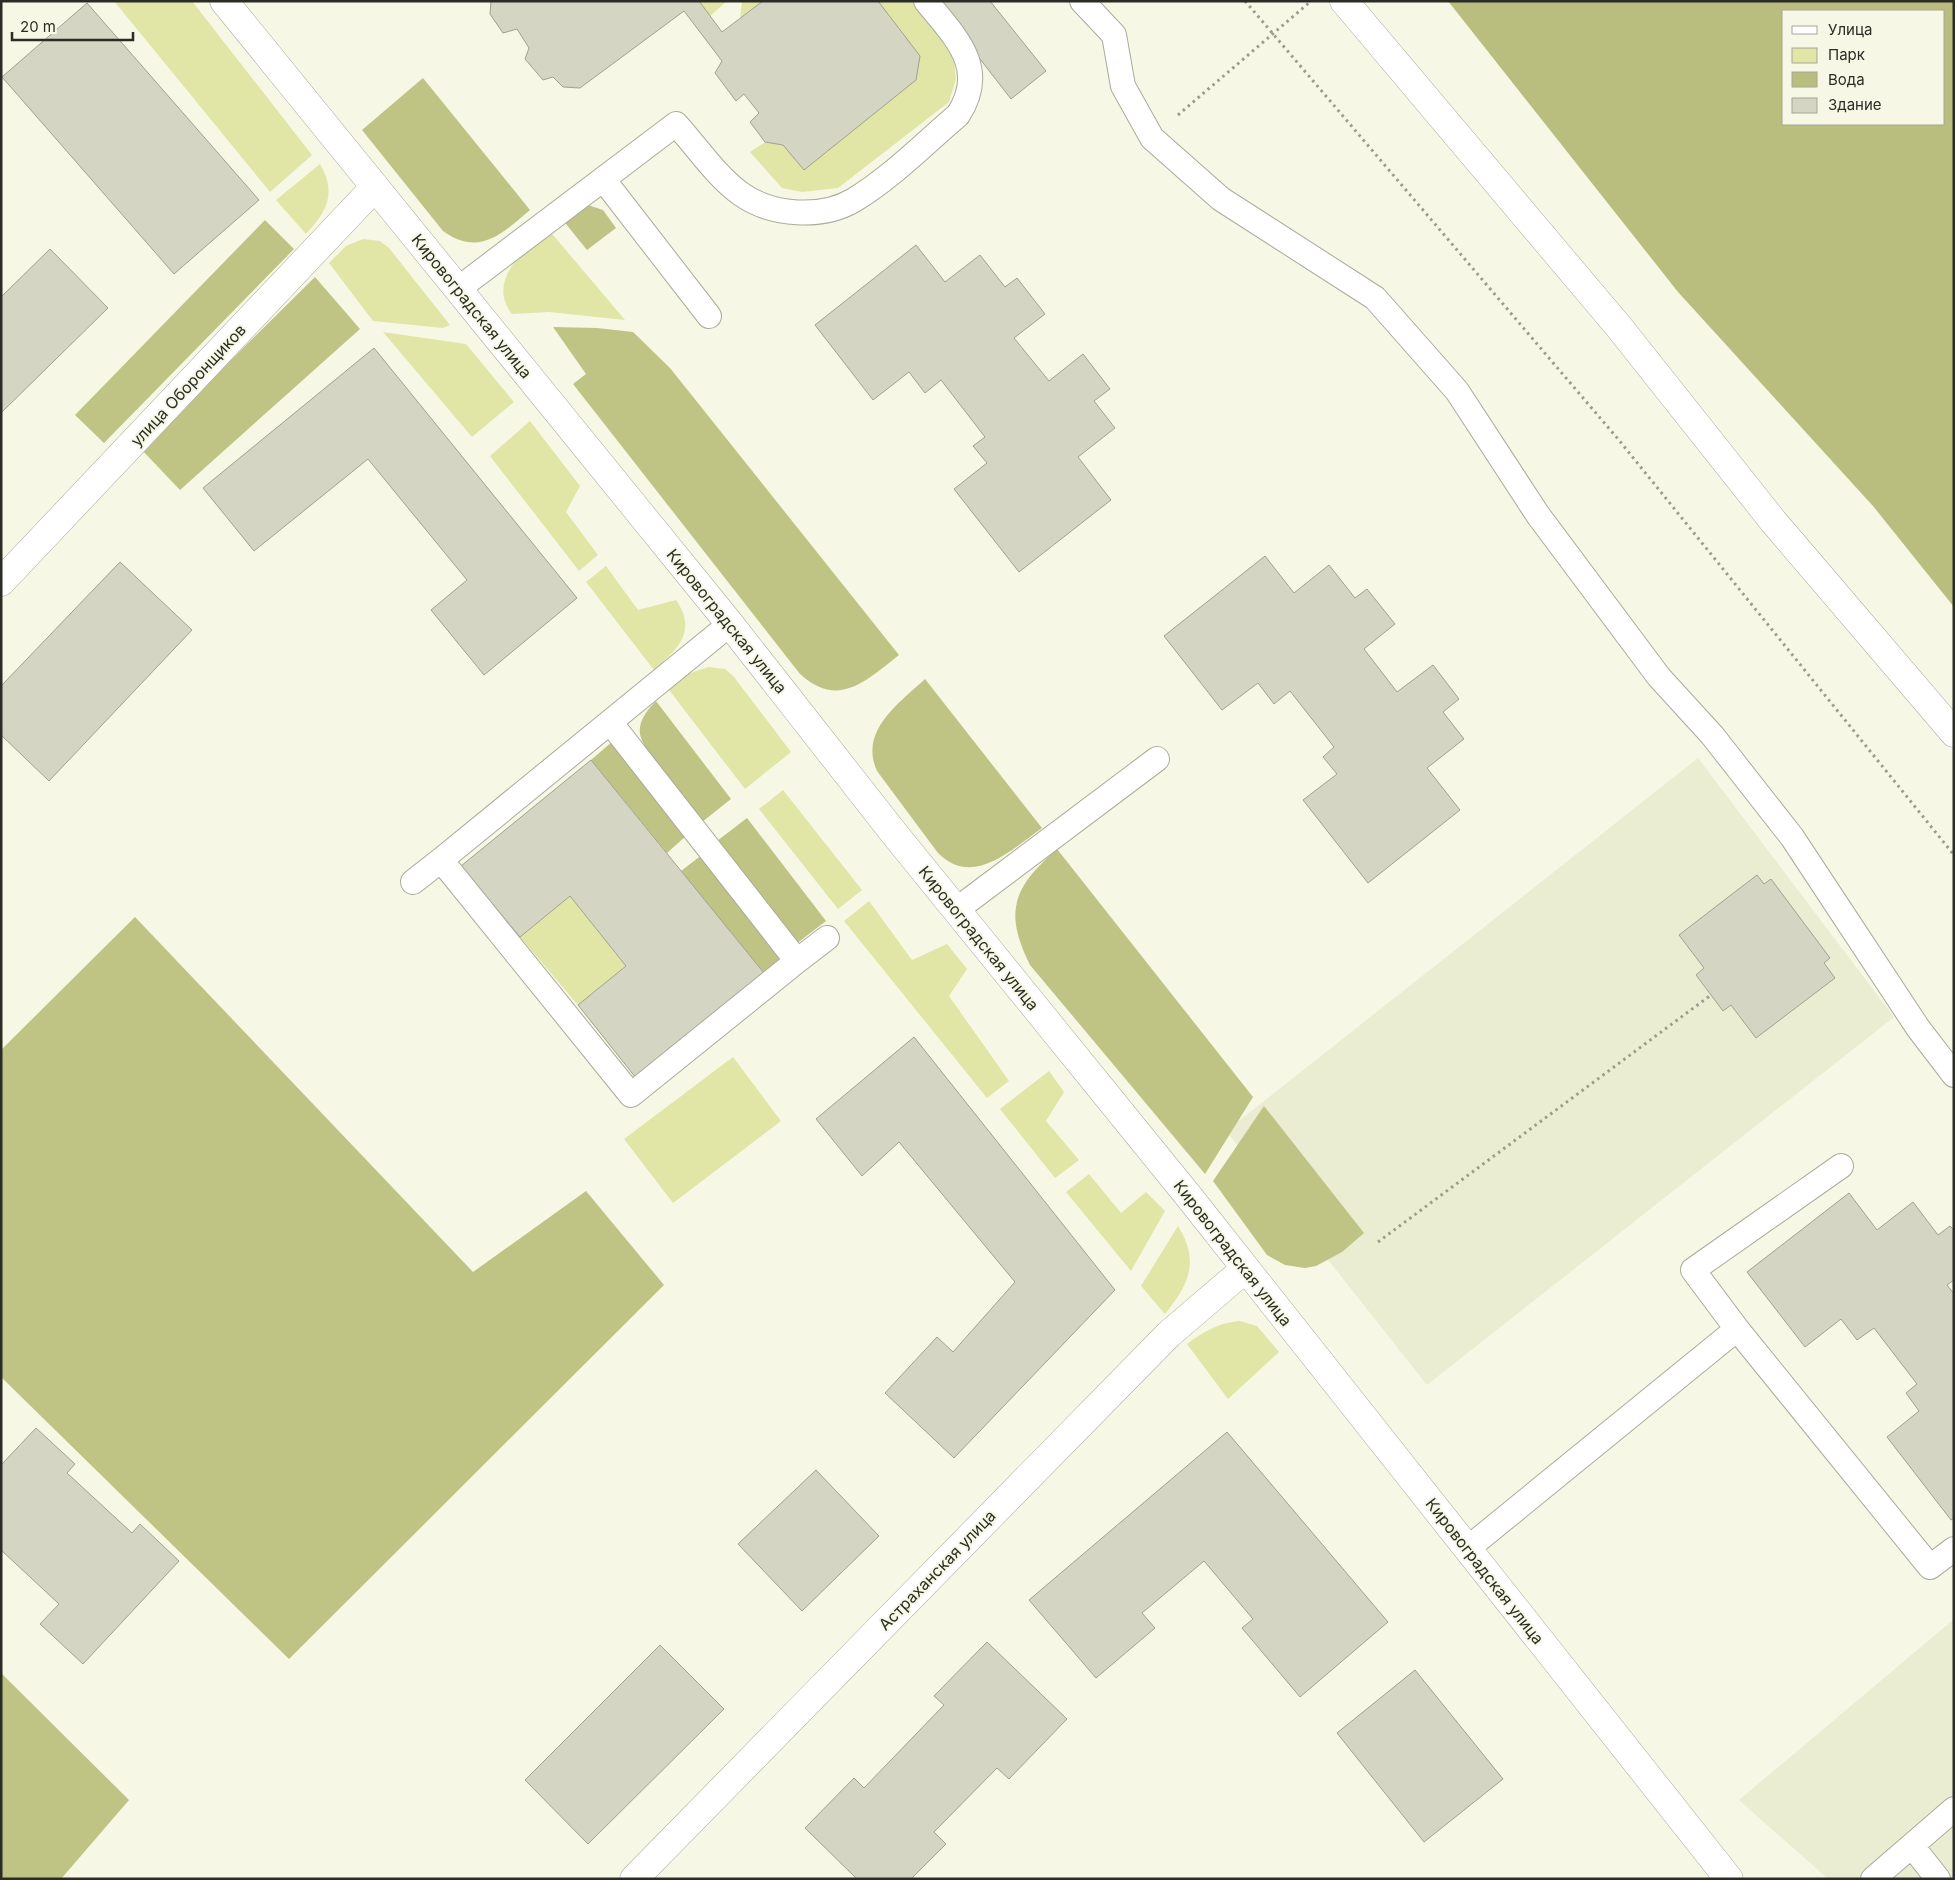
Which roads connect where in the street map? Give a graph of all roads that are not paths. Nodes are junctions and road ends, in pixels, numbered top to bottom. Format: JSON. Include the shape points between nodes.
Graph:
{"nodes":[{"id":1,"x":224,"y":1,"type":"edge"},
{"id":2,"x":926,"y":1,"type":"edge"},
{"id":3,"x":1082,"y":1,"type":"edge"},
{"id":4,"x":1344,"y":1,"type":"edge"},
{"id":5,"x":603,"y":179,"type":"junction"},
{"id":6,"x":375,"y":187,"type":"junction"},
{"id":7,"x":458,"y":288,"type":"junction"},
{"id":8,"x":709,"y":316,"type":"dead end"},
{"id":9,"x":1,"y":582,"type":"edge"},
{"id":10,"x":730,"y":624,"type":"junction"},
{"id":11,"x":610,"y":722,"type":"junction"},
{"id":12,"x":1954,"y":733,"type":"edge"},
{"id":13,"x":1157,"y":759,"type":"dead end"},
{"id":14,"x":441,"y":860,"type":"junction"},
{"id":15,"x":413,"y":882,"type":"dead end"},
{"id":16,"x":956,"y":910,"type":"junction"},
{"id":17,"x":827,"y":938,"type":"dead end"},
{"id":18,"x":798,"y":961,"type":"junction"},
{"id":19,"x":1954,"y":1075,"type":"edge"},
{"id":20,"x":1841,"y":1166,"type":"dead end"},
{"id":21,"x":1245,"y":1269,"type":"junction"},
{"id":22,"x":1737,"y":1329,"type":"junction"},
{"id":23,"x":1467,"y":1549,"type":"junction"},
{"id":24,"x":1954,"y":1549,"type":"edge"},
{"id":25,"x":1954,"y":1809,"type":"edge"},
{"id":26,"x":1912,"y":1846,"type":"junction"},
{"id":27,"x":634,"y":1879,"type":"edge"},
{"id":28,"x":1729,"y":1879,"type":"edge"},
{"id":29,"x":1873,"y":1879,"type":"edge"},
{"id":30,"x":1938,"y":1879,"type":"edge"}],
"edges":[{"from":1,"to":6,"type":"street","name":"Кировоградская улица"},
{"from":2,"to":5,"type":"lane","via":[[961,44],[971,75],[968,97],[958,115],[854,200],[835,208],[795,212],[756,203],[722,176],[676,124]]},
{"from":3,"to":19,"type":"lane","via":[[1114,35],[1123,86],[1152,138],[1221,199],[1375,298],[1456,391],[1538,515],[1659,677],[1712,735],[1792,837],[1918,1028]]},
{"from":4,"to":12,"type":"street","via":[[1619,327],[1773,520]]},
{"from":5,"to":7,"type":"lane"},
{"from":5,"to":8,"type":"lane"},
{"from":6,"to":7,"type":"street","name":"Кировоградская улица"},
{"from":6,"to":9,"type":"street","name":"улица Оборонщиков"},
{"from":7,"to":10,"type":"street","name":"Кировоградская улица"},
{"from":10,"to":11,"type":"lane"},
{"from":10,"to":16,"type":"street","name":"Кировоградская улица"},
{"from":11,"to":14,"type":"lane"},
{"from":11,"to":18,"type":"lane"},
{"from":13,"to":16,"type":"lane"},
{"from":14,"to":15,"type":"lane"},
{"from":14,"to":18,"type":"lane","via":[[631,1096]]},
{"from":16,"to":21,"type":"street","name":"Кировоградская улица"},
{"from":17,"to":18,"type":"lane"},
{"from":20,"to":22,"type":"lane","via":[[1693,1270]]},
{"from":21,"to":23,"type":"street","name":"Кировоградская улица"},
{"from":21,"to":27,"type":"street","name":"Астраханская улица","via":[[1169,1334]]},
{"from":22,"to":23,"type":"lane"},
{"from":22,"to":24,"type":"lane","via":[[1930,1567]]},
{"from":23,"to":28,"type":"street","name":"Кировоградская улица"},
{"from":25,"to":26,"type":"lane"},
{"from":26,"to":29,"type":"lane"},
{"from":26,"to":30,"type":"lane"}]}
